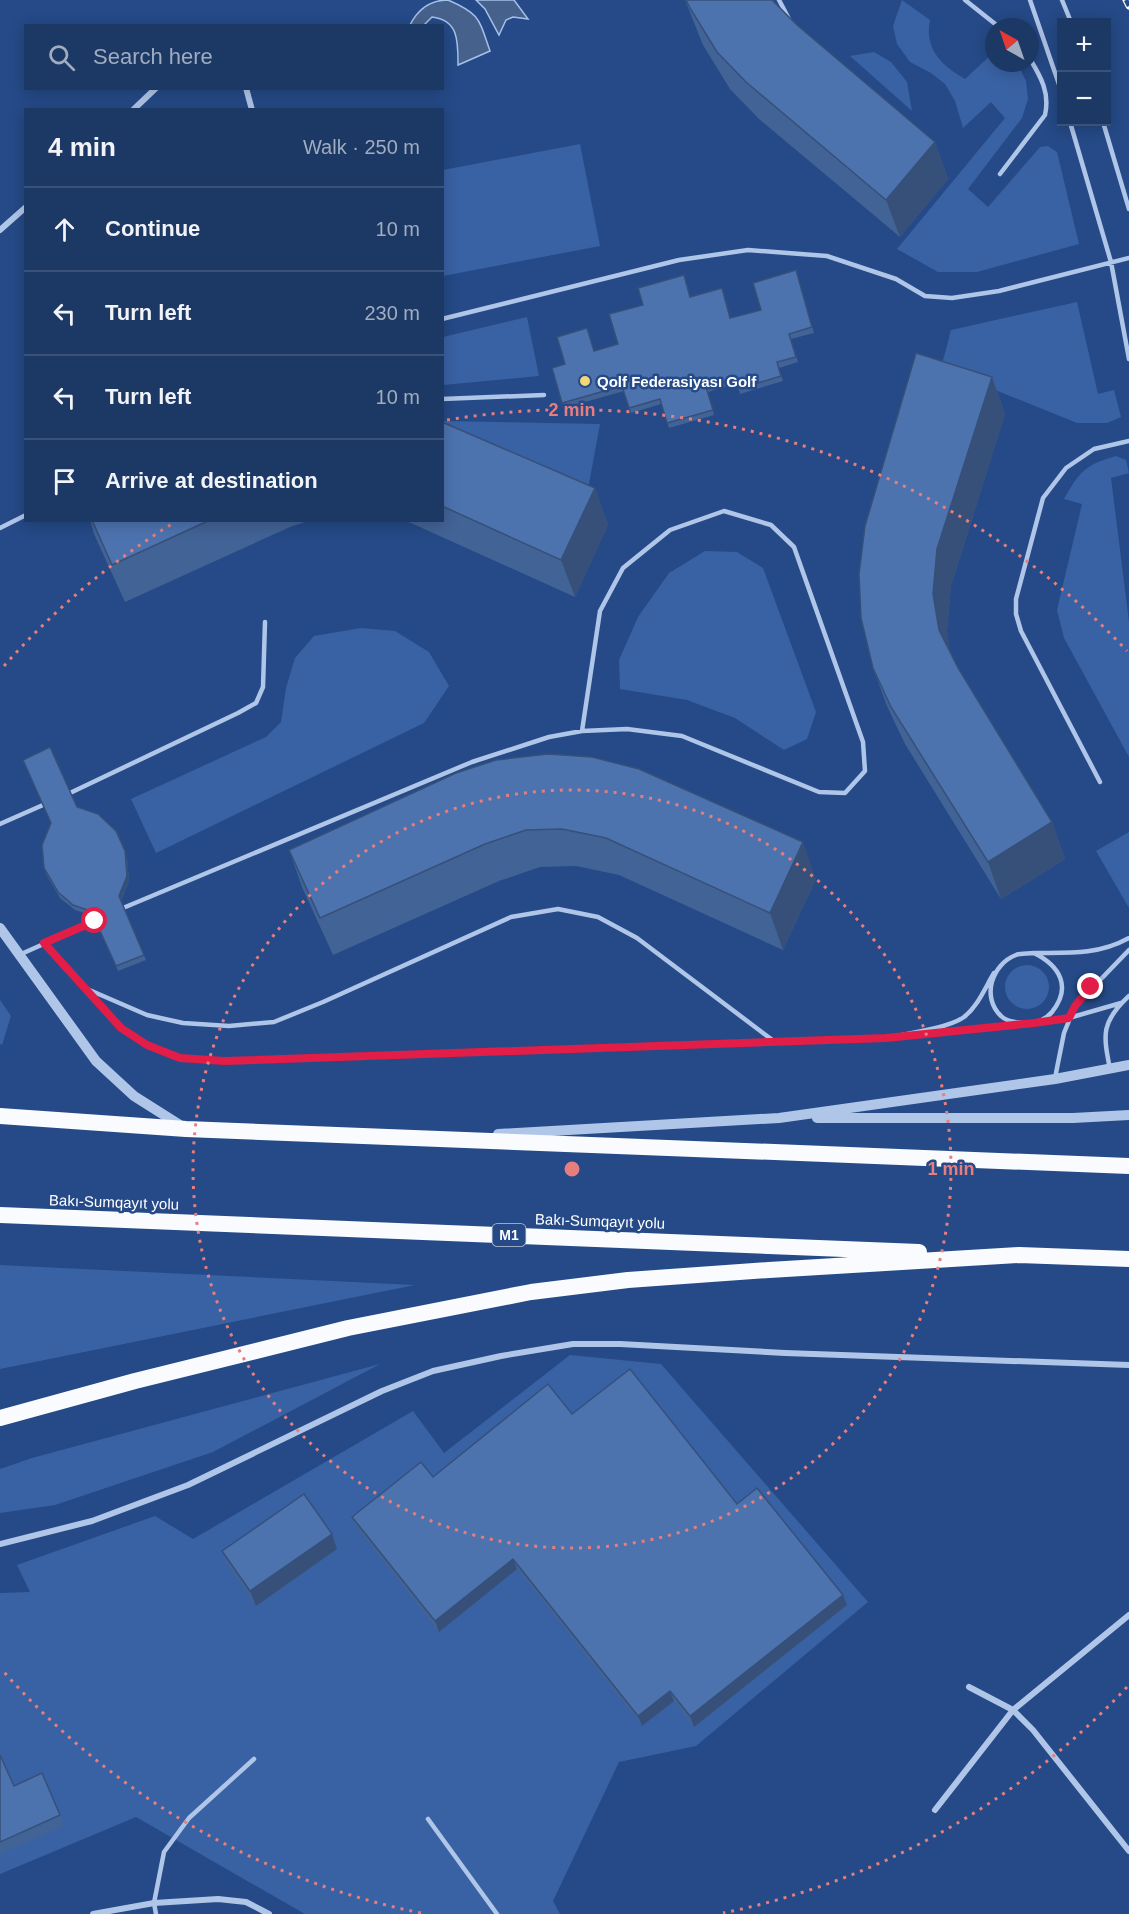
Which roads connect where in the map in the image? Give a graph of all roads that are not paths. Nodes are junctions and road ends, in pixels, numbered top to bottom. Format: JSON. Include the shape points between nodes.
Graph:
{"nodes":[{"id":1,"x":779,"y":0,"type":"edge"},
{"id":2,"x":965,"y":0,"type":"edge"},
{"id":3,"x":1030,"y":0,"type":"edge"},
{"id":4,"x":1062,"y":0,"type":"edge"},
{"id":5,"x":988,"y":18,"type":"edge"},
{"id":6,"x":1069,"y":18,"type":"edge"},
{"id":7,"x":794,"y":28,"type":"edge"},
{"id":8,"x":1038,"y":72,"type":"edge"},
{"id":9,"x":1057,"y":76,"type":"edge"},
{"id":10,"x":1057,"y":86,"type":"edge"},
{"id":11,"x":154,"y":90,"type":"edge"},
{"id":12,"x":247,"y":90,"type":"edge"},
{"id":13,"x":1046,"y":90,"type":"junction"},
{"id":14,"x":135,"y":108,"type":"edge"},
{"id":15,"x":251,"y":108,"type":"edge"},
{"id":16,"x":1071,"y":126,"type":"edge"},
{"id":17,"x":1104,"y":126,"type":"edge"},
{"id":18,"x":1000,"y":174,"type":"dead end"},
{"id":19,"x":24,"y":209,"type":"edge"},
{"id":20,"x":1129,"y":209,"type":"edge"},
{"id":21,"x":0,"y":230,"type":"edge"},
{"id":22,"x":1129,"y":258,"type":"edge"},
{"id":23,"x":1111,"y":262,"type":"junction"},
{"id":24,"x":444,"y":319,"type":"edge"},
{"id":25,"x":1129,"y":359,"type":"edge"},
{"id":26,"x":544,"y":395,"type":"dead end"},
{"id":27,"x":444,"y":399,"type":"edge"},
{"id":28,"x":1129,"y":441,"type":"edge"},
{"id":29,"x":24,"y":516,"type":"edge"},
{"id":30,"x":0,"y":528,"type":"edge"},
{"id":31,"x":265,"y":622,"type":"dead end"},
{"id":32,"x":582,"y":731,"type":"junction"},
{"id":33,"x":1100,"y":782,"type":"dead end"},
{"id":34,"x":70,"y":793,"type":"edge"},
{"id":35,"x":43,"y":805,"type":"edge"},
{"id":36,"x":0,"y":824,"type":"edge"},
{"id":37,"x":123,"y":908,"type":"edge"},
{"id":38,"x":95,"y":921,"type":"edge"},
{"id":39,"x":0,"y":928,"type":"edge"},
{"id":40,"x":1129,"y":939,"type":"edge"},
{"id":41,"x":44,"y":943,"type":"junction"},
{"id":42,"x":1129,"y":950,"type":"edge"},
{"id":43,"x":1034,"y":953,"type":"junction"},
{"id":44,"x":19,"y":955,"type":"junction"},
{"id":45,"x":994,"y":973,"type":"junction"},
{"id":46,"x":84,"y":988,"type":"junction"},
{"id":47,"x":1129,"y":996,"type":"edge"},
{"id":48,"x":1121,"y":1003,"type":"junction"},
{"id":49,"x":1069,"y":1018,"type":"junction"},
{"id":50,"x":1034,"y":1023,"type":"junction"},
{"id":51,"x":886,"y":1038,"type":"junction"},
{"id":52,"x":775,"y":1042,"type":"junction"},
{"id":53,"x":1129,"y":1065,"type":"edge"},
{"id":54,"x":1110,"y":1069,"type":"junction"},
{"id":55,"x":1055,"y":1079,"type":"junction"},
{"id":56,"x":0,"y":1116,"type":"edge"},
{"id":57,"x":1129,"y":1116,"type":"edge"},
{"id":58,"x":779,"y":1118,"type":"junction"},
{"id":59,"x":186,"y":1129,"type":"junction"},
{"id":60,"x":429,"y":1138,"type":"junction"},
{"id":61,"x":1129,"y":1166,"type":"edge"},
{"id":62,"x":0,"y":1215,"type":"edge"},
{"id":63,"x":1019,"y":1256,"type":"junction"},
{"id":64,"x":1129,"y":1259,"type":"edge"},
{"id":65,"x":1129,"y":1365,"type":"edge"},
{"id":66,"x":0,"y":1418,"type":"edge"},
{"id":67,"x":0,"y":1544,"type":"edge"},
{"id":68,"x":1129,"y":1615,"type":"edge"},
{"id":69,"x":969,"y":1687,"type":"dead end"},
{"id":70,"x":1013,"y":1710,"type":"junction"},
{"id":71,"x":254,"y":1759,"type":"dead end"},
{"id":72,"x":935,"y":1809,"type":"dead end"},
{"id":73,"x":428,"y":1819,"type":"dead end"},
{"id":74,"x":1129,"y":1851,"type":"edge"},
{"id":75,"x":154,"y":1903,"type":"junction"},
{"id":76,"x":93,"y":1914,"type":"edge"},
{"id":77,"x":156,"y":1914,"type":"edge"},
{"id":78,"x":269,"y":1914,"type":"edge"},
{"id":79,"x":497,"y":1914,"type":"edge"}],
"edges":[{"from":1,"to":7,"type":"lane"},
{"from":2,"to":5,"type":"lane"},
{"from":3,"to":9,"type":"lane"},
{"from":4,"to":6,"type":"lane"},
{"from":8,"to":13,"type":"lane"},
{"from":10,"to":13,"type":"lane"},
{"from":11,"to":14,"type":"street"},
{"from":12,"to":15,"type":"street"},
{"from":13,"to":18,"type":"lane","via":[[1045,115]]},
{"from":16,"to":23,"type":"lane"},
{"from":17,"to":20,"type":"lane"},
{"from":19,"to":21,"type":"street"},
{"from":22,"to":23,"type":"lane"},
{"from":23,"to":24,"type":"lane","via":[[999,291],[952,298],[925,296],[896,279],[827,256],[748,250],[679,260]]},
{"from":23,"to":25,"type":"lane"},
{"from":26,"to":27,"type":"lane"},
{"from":28,"to":33,"type":"lane","via":[[1094,449],[1066,468],[1043,498],[1016,599],[1022,631]]},
{"from":29,"to":30,"type":"lane"},
{"from":31,"to":34,"type":"lane","via":[[263,687],[256,703]]},
{"from":32,"to":32,"type":"lane","via":[[627,729],[682,736],[819,792],[845,793],[865,771],[863,742],[794,547],[771,525],[724,511],[670,530],[624,568],[600,611]]},
{"from":32,"to":37,"type":"lane","via":[[549,737],[472,762]]},
{"from":35,"to":36,"type":"lane"},
{"from":38,"to":41,"type":"lane"},
{"from":39,"to":44,"type":"street"},
{"from":40,"to":43,"type":"lane","via":[[1095,951]]},
{"from":41,"to":44,"type":"lane"},
{"from":41,"to":46,"type":"lane"},
{"from":42,"to":49,"type":"lane","via":[[1091,987]]},
{"from":43,"to":45,"type":"lane","via":[[1018,954],[1004,961]]},
{"from":43,"to":50,"type":"lane","via":[[1059,973],[1062,988],[1058,1004],[1048,1016]]},
{"from":44,"to":59,"type":"street","via":[[96,1061],[134,1096]]},
{"from":45,"to":50,"type":"lane","via":[[990,988],[1002,1017]]},
{"from":45,"to":51,"type":"lane","via":[[963,1018]]},
{"from":46,"to":52,"type":"lane","via":[[121,1028],[147,1045],[180,1058],[224,1061]]},
{"from":46,"to":52,"type":"lane","via":[[147,1015],[183,1023],[229,1026],[273,1022],[511,917],[558,909],[598,917],[637,938]]},
{"from":47,"to":48,"type":"lane"},
{"from":48,"to":49,"type":"lane"},
{"from":48,"to":54,"type":"lane","via":[[1108,1022],[1104,1039]]},
{"from":49,"to":50,"type":"lane"},
{"from":49,"to":55,"type":"lane"},
{"from":50,"to":51,"type":"lane"},
{"from":51,"to":52,"type":"lane"},
{"from":53,"to":54,"type":"street"},
{"from":54,"to":55,"type":"street"},
{"from":55,"to":58,"type":"street"},
{"from":56,"to":59,"type":"highway"},
{"from":57,"to":58,"type":"street"},
{"from":58,"to":60,"type":"street"},
{"from":59,"to":60,"type":"highway"},
{"from":60,"to":61,"type":"highway"},
{"from":62,"to":63,"type":"highway","name":"Bakı-Sumqayıt yolu","number":"M1"},
{"from":63,"to":64,"type":"highway"},
{"from":63,"to":66,"type":"highway","via":[[628,1280],[531,1292],[348,1328]]},
{"from":65,"to":67,"type":"street","via":[[573,1344],[433,1371],[382,1390],[188,1485],[92,1521]]},
{"from":68,"to":70,"type":"street"},
{"from":69,"to":70,"type":"street"},
{"from":70,"to":72,"type":"street"},
{"from":70,"to":74,"type":"street"},
{"from":71,"to":75,"type":"lane","via":[[189,1818],[164,1852]]},
{"from":73,"to":79,"type":"lane"},
{"from":75,"to":76,"type":"street"},
{"from":75,"to":77,"type":"lane"},
{"from":75,"to":78,"type":"street","via":[[218,1899],[246,1902]]}]}
